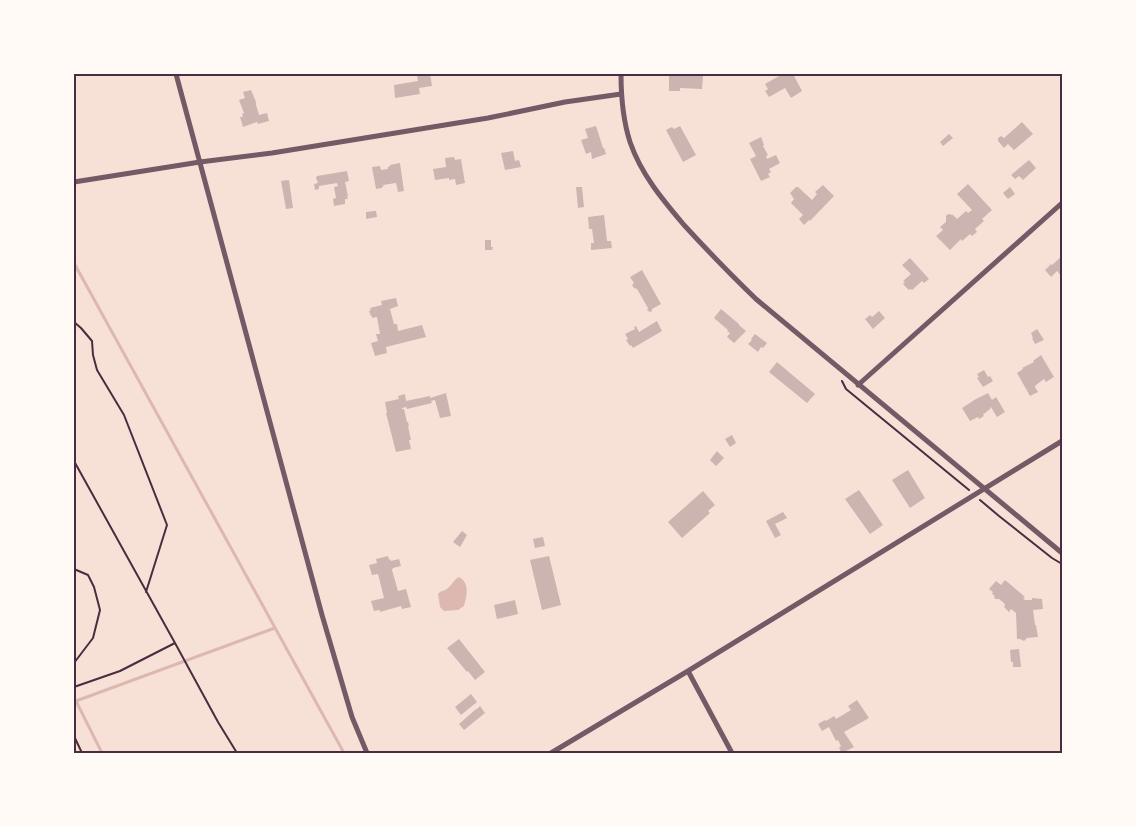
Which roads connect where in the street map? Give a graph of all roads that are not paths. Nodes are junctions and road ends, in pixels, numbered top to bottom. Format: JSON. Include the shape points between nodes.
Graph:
{"nodes":[{"id":1,"x":176,"y":74,"type":"edge"},
{"id":2,"x":620,"y":74,"type":"edge"},
{"id":3,"x":620,"y":94,"type":"junction"},
{"id":4,"x":200,"y":162,"type":"junction"},
{"id":5,"x":74,"y":182,"type":"edge"},
{"id":6,"x":1062,"y":203,"type":"edge"},
{"id":7,"x":858,"y":385,"type":"junction"},
{"id":8,"x":1062,"y":441,"type":"edge"},
{"id":9,"x":984,"y":488,"type":"junction"},
{"id":10,"x":1062,"y":553,"type":"edge"},
{"id":11,"x":688,"y":671,"type":"junction"},
{"id":12,"x":367,"y":753,"type":"edge"},
{"id":13,"x":551,"y":753,"type":"edge"},
{"id":14,"x":732,"y":753,"type":"edge"}],
"edges":[{"from":1,"to":4,"type":"street"},
{"from":2,"to":3,"type":"street"},
{"from":3,"to":4,"type":"street","via":[[272,153]]},
{"from":3,"to":7,"type":"street","via":[[630,142],[660,196],[710,254],[756,299]]},
{"from":4,"to":5,"type":"street"},
{"from":4,"to":12,"type":"street","via":[[322,615],[352,717]]},
{"from":6,"to":7,"type":"street"},
{"from":7,"to":9,"type":"street"},
{"from":8,"to":9,"type":"street"},
{"from":9,"to":10,"type":"street"},
{"from":9,"to":11,"type":"street"},
{"from":11,"to":13,"type":"street"},
{"from":11,"to":14,"type":"street"}]}
